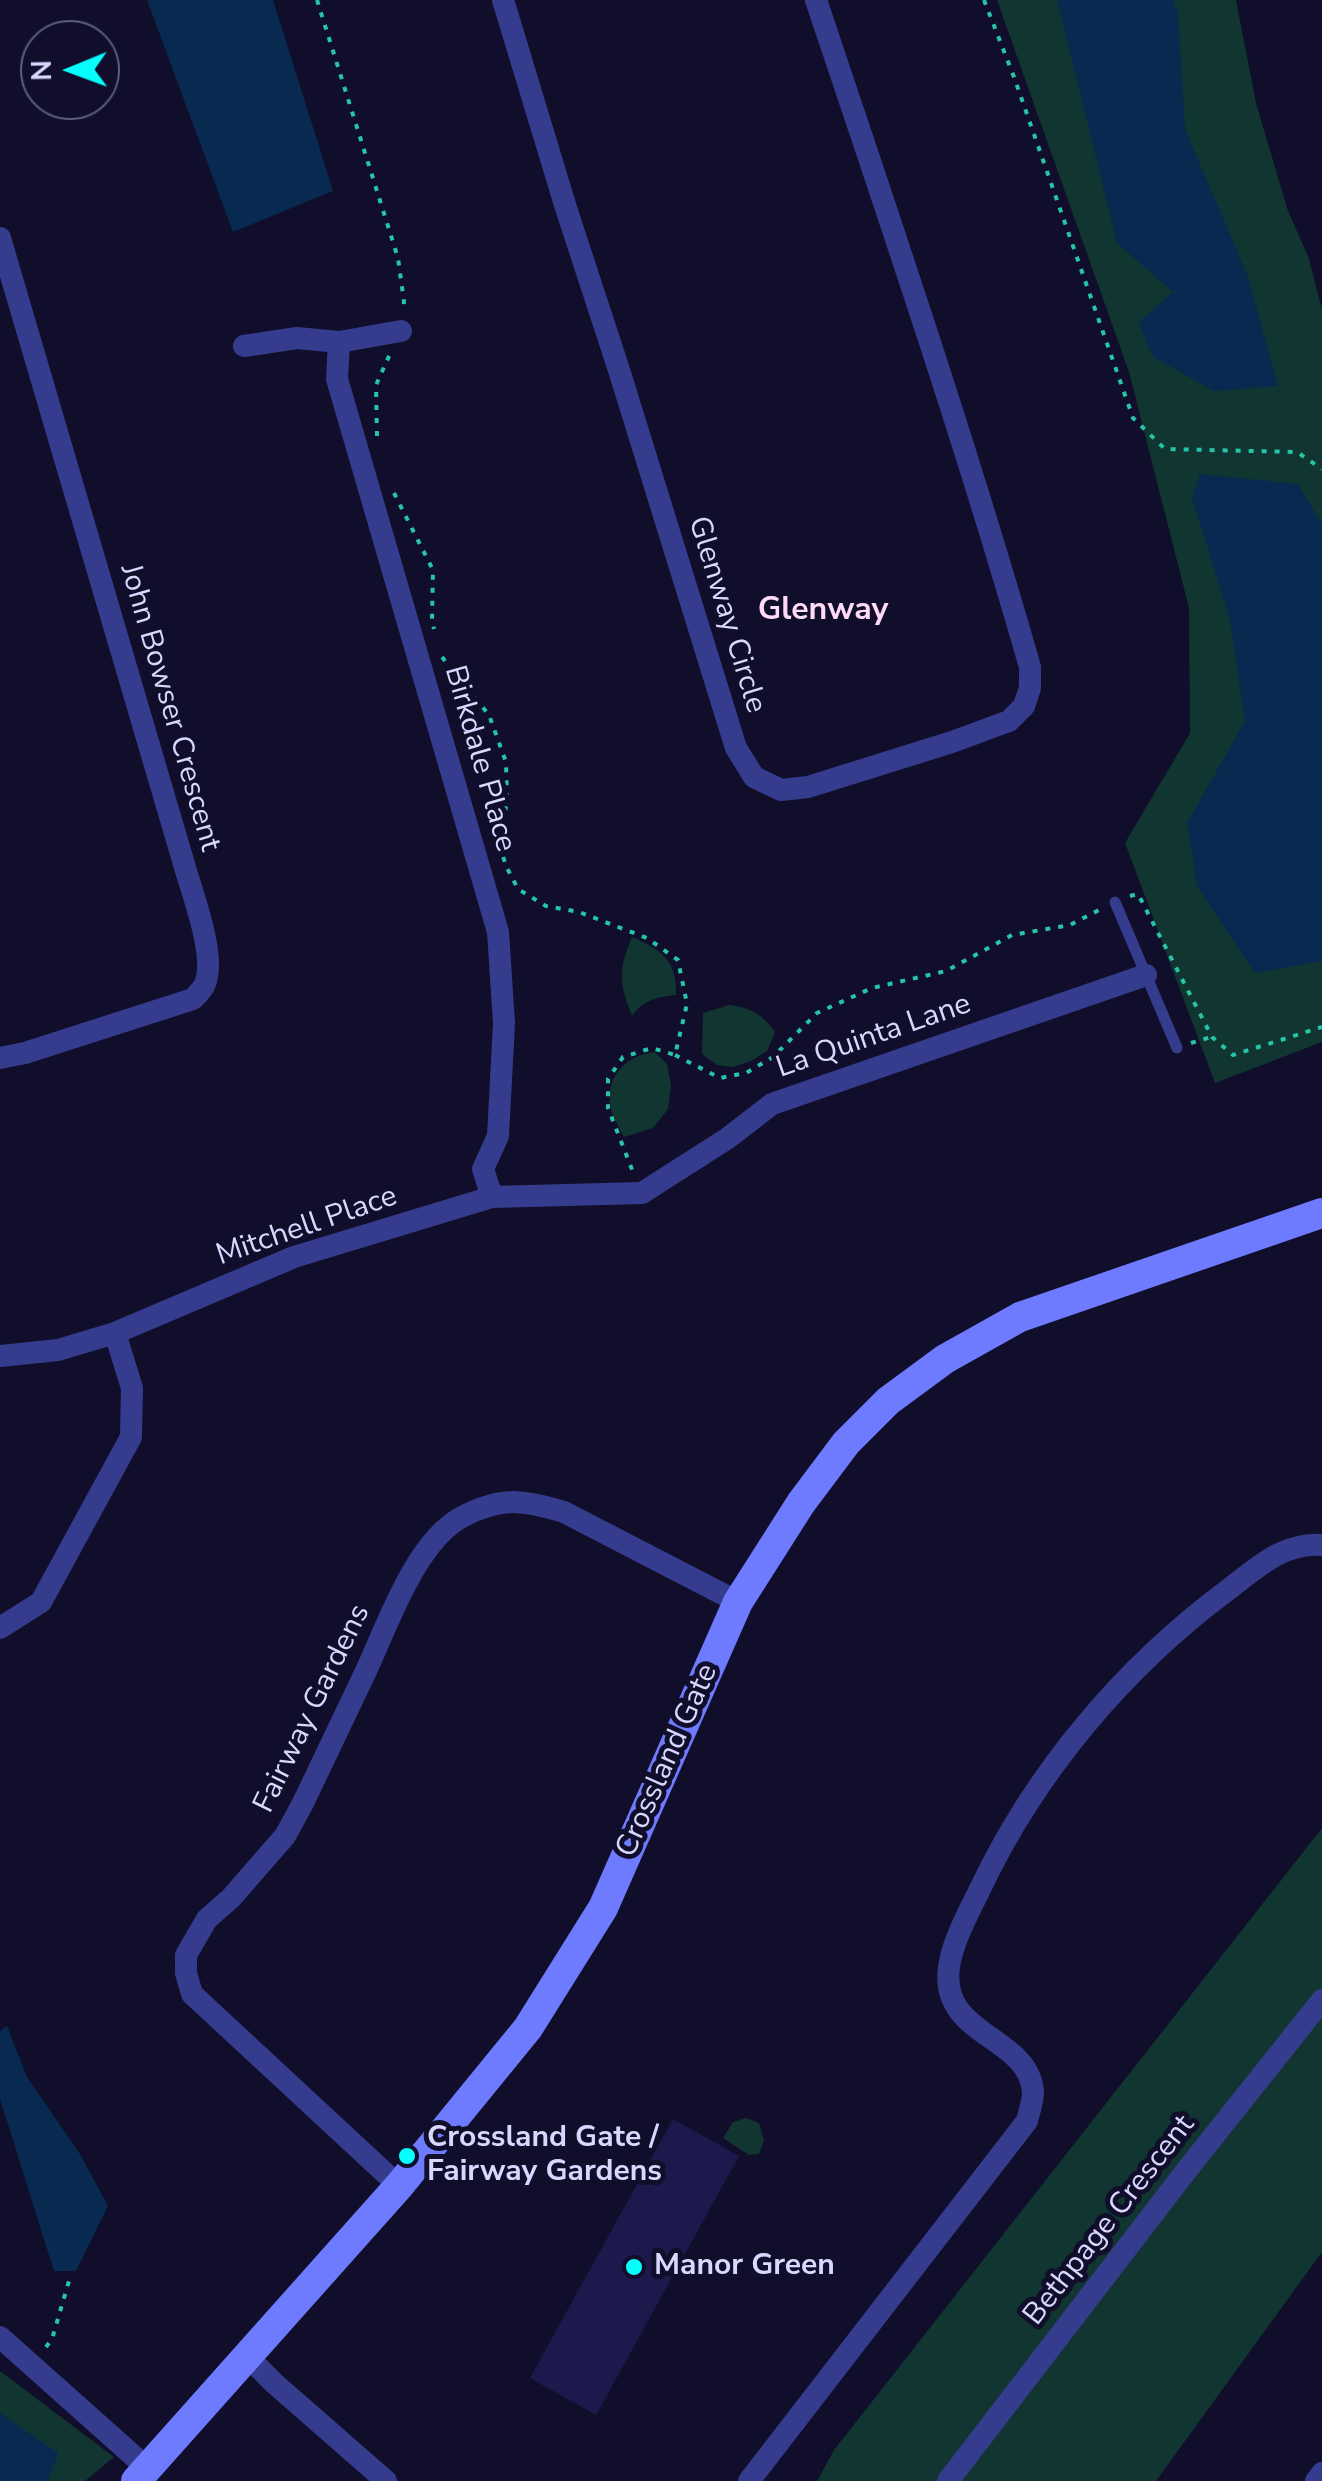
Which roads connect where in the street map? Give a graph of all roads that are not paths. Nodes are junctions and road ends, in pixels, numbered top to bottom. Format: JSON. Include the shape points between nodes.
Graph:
{"nodes":[{"id":1,"x":503,"y":0,"type":"edge"},
{"id":2,"x":816,"y":0,"type":"edge"},
{"id":3,"x":0,"y":238,"type":"edge"},
{"id":4,"x":401,"y":330,"type":"road end"},
{"id":5,"x":339,"y":342,"type":"junction"},
{"id":6,"x":244,"y":346,"type":"dead end"},
{"id":7,"x":1115,"y":902,"type":"road end"},
{"id":8,"x":1146,"y":974,"type":"junction"},
{"id":9,"x":1177,"y":1048,"type":"road end"},
{"id":10,"x":0,"y":1058,"type":"edge"},
{"id":11,"x":642,"y":1193,"type":"joint"},
{"id":12,"x":492,"y":1198,"type":"junction"},
{"id":13,"x":1322,"y":1213,"type":"edge"},
{"id":14,"x":114,"y":1333,"type":"junction"},
{"id":15,"x":0,"y":1356,"type":"edge"},
{"id":16,"x":1322,"y":1545,"type":"edge"},
{"id":17,"x":738,"y":1602,"type":"junction"},
{"id":18,"x":0,"y":1628,"type":"edge"},
{"id":19,"x":1322,"y":2000,"type":"edge"},
{"id":20,"x":399,"y":2186,"type":"junction"},
{"id":21,"x":0,"y":2337,"type":"edge"},
{"id":22,"x":248,"y":2357,"type":"junction"},
{"id":23,"x":1322,"y":2473,"type":"edge"},
{"id":24,"x":142,"y":2474,"type":"edge"},
{"id":25,"x":756,"y":2479,"type":"edge"},
{"id":26,"x":386,"y":2481,"type":"edge"},
{"id":27,"x":948,"y":2481,"type":"edge"},
{"id":28,"x":1316,"y":2481,"type":"edge"}],
"edges":[{"from":1,"to":2,"type":"street","name":"Glenway Circle","via":[[736,748],[754,778],[781,790],[1009,721],[1030,688],[1030,667],[996,555]]},
{"from":3,"to":10,"type":"street","name":"John Bowser Crescent","via":[[208,963],[205,984],[193,999]]},
{"from":4,"to":5,"type":"street"},
{"from":5,"to":6,"type":"street","via":[[297,338]]},
{"from":5,"to":12,"type":"street","name":"Birkdale Place","via":[[337,379],[498,932],[504,1023],[498,1136],[483,1168]]},
{"from":7,"to":8,"type":"lane"},
{"from":8,"to":9,"type":"lane"},
{"from":8,"to":11,"type":"street","name":"La Quinta Lane","via":[[772,1104]]},
{"from":11,"to":12,"type":"street","name":"Mitchell Place"},
{"from":12,"to":14,"type":"street","name":"Mitchell Place","via":[[294,1256]]},
{"from":13,"to":17,"type":"street","name":"Crossland Gate","via":[[1020,1318],[946,1359],[888,1401],[846,1443]]},
{"from":14,"to":15,"type":"street","name":"Mitchell Place","via":[[58,1350]]},
{"from":14,"to":18,"type":"street","via":[[132,1388],[131,1438],[41,1602]]},
{"from":16,"to":25,"type":"street","via":[[1291,1548],[1263,1563],[1157,1649],[1074,1740],[1005,1841],[955,1944],[948,1980],[963,2017],[1028,2076],[1033,2090],[1027,2121]]},
{"from":17,"to":20,"type":"street","name":"Crossland Gate","via":[[603,1908],[528,2028]]},
{"from":17,"to":20,"type":"street","name":"Fairway Gardens","via":[[564,1512],[508,1500],[460,1518],[408,1578],[285,1836],[208,1919],[186,1955],[192,1994]]},
{"from":19,"to":27,"type":"street","name":"Bethpage Crescent"},
{"from":20,"to":22,"type":"street","name":"Crossland Gate"},
{"from":21,"to":24,"type":"street"},
{"from":22,"to":24,"type":"street","name":"Crossland Gate"},
{"from":22,"to":26,"type":"street"},
{"from":23,"to":28,"type":"street"}]}
